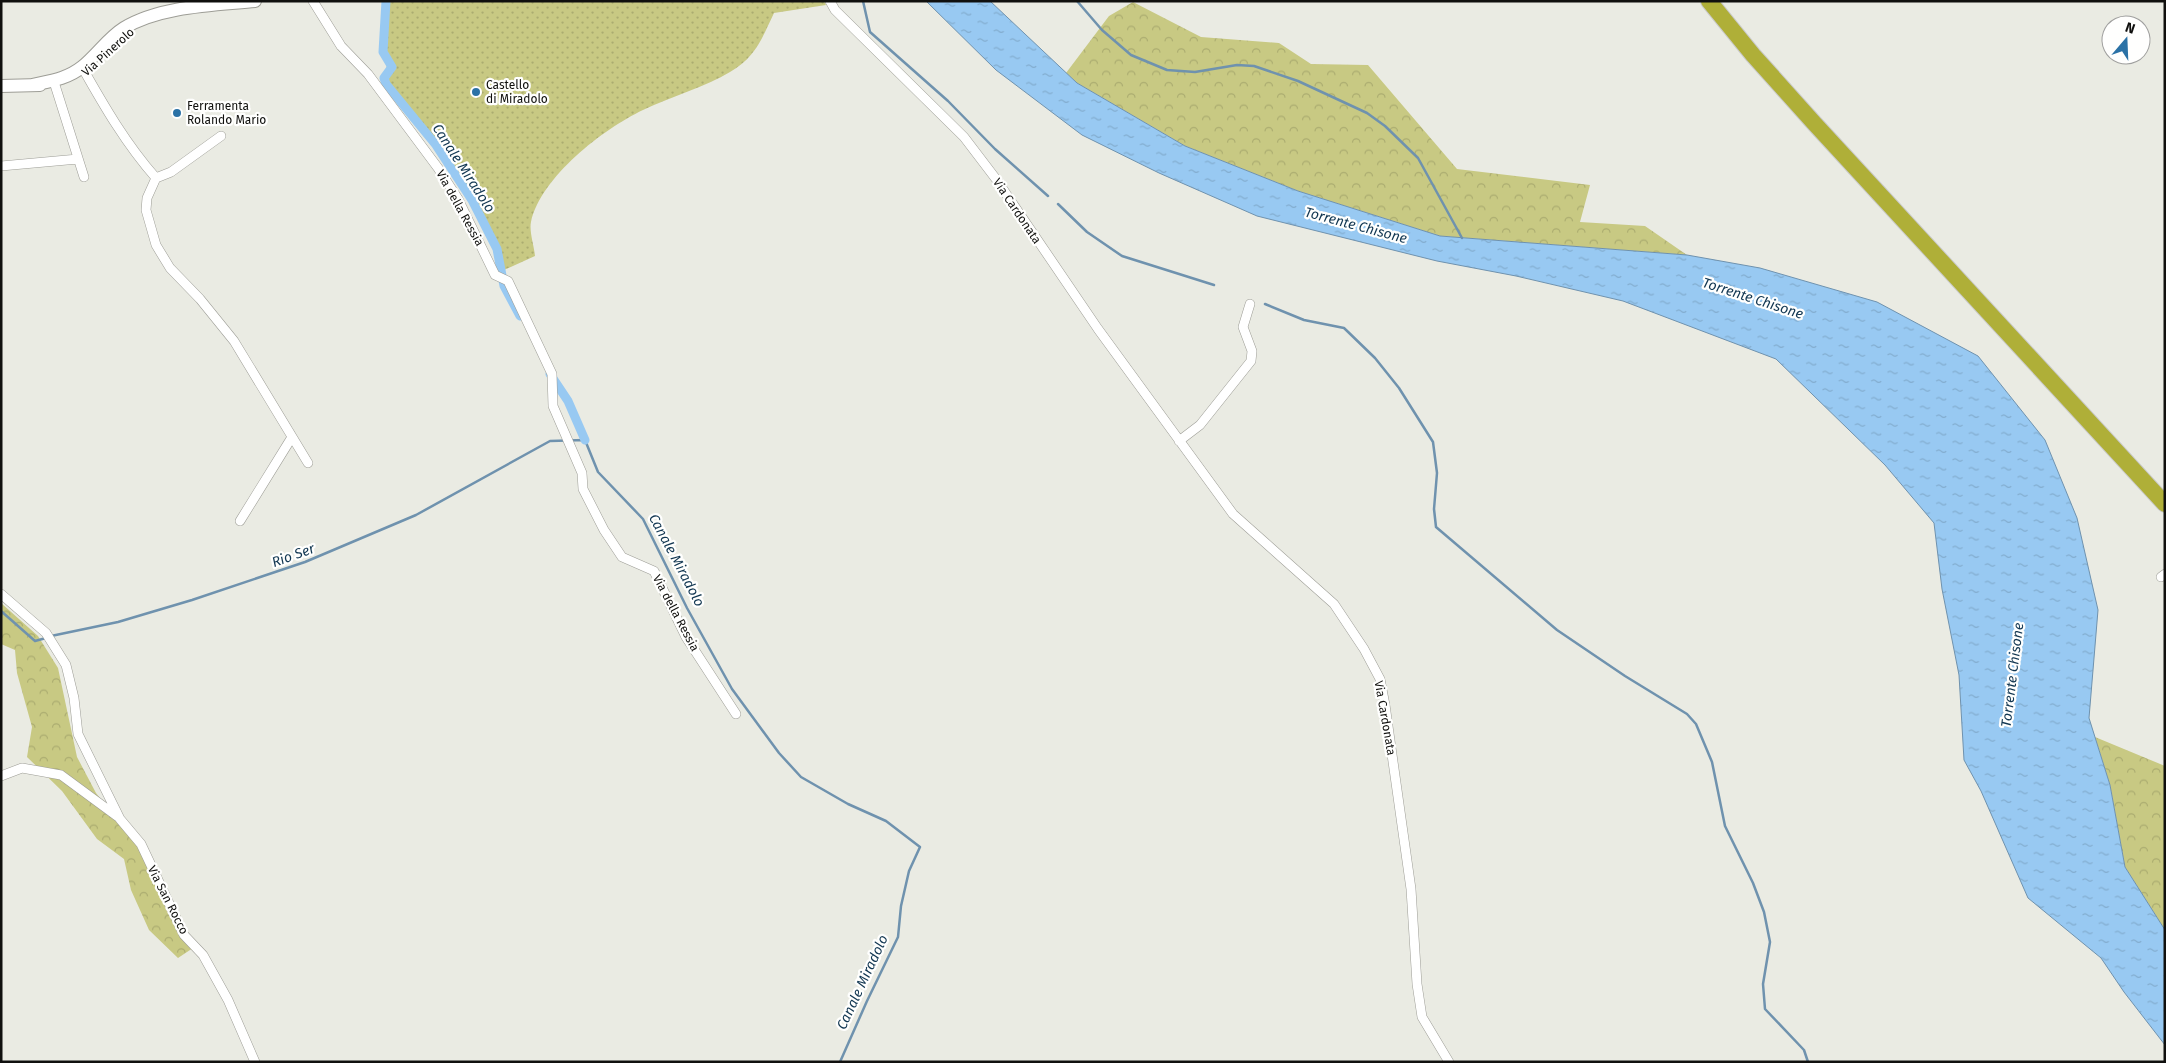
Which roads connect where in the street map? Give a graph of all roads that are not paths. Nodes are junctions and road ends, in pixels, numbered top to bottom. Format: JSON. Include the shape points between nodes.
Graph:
{"nodes":[{"id":1,"x":255,"y":1,"type":"edge"},
{"id":2,"x":312,"y":1,"type":"edge"},
{"id":3,"x":830,"y":1,"type":"edge"},
{"id":4,"x":1709,"y":1,"type":"edge"},
{"id":5,"x":1720,"y":1,"type":"edge"},
{"id":6,"x":84,"y":71,"type":"junction"},
{"id":7,"x":32,"y":85,"type":"junction"},
{"id":8,"x":56,"y":85,"type":"junction"},
{"id":9,"x":1,"y":86,"type":"edge"},
{"id":10,"x":221,"y":136,"type":"dead end"},
{"id":11,"x":78,"y":159,"type":"junction"},
{"id":12,"x":1,"y":166,"type":"edge"},
{"id":13,"x":84,"y":177,"type":"dead end"},
{"id":14,"x":156,"y":178,"type":"junction"},
{"id":15,"x":1250,"y":304,"type":"dead end"},
{"id":16,"x":292,"y":437,"type":"junction"},
{"id":17,"x":1179,"y":441,"type":"junction"},
{"id":18,"x":308,"y":463,"type":"dead end"},
{"id":19,"x":2165,"y":492,"type":"edge"},
{"id":20,"x":2165,"y":504,"type":"edge"},
{"id":21,"x":240,"y":521,"type":"dead end"},
{"id":22,"x":1,"y":594,"type":"edge"},
{"id":23,"x":736,"y":714,"type":"dead end"},
{"id":24,"x":1,"y":776,"type":"edge"},
{"id":25,"x":120,"y":818,"type":"junction"},
{"id":26,"x":255,"y":1062,"type":"edge"},
{"id":27,"x":1449,"y":1062,"type":"edge"}],
"edges":[{"from":1,"to":6,"type":"street","name":"Via Pinerolo","via":[[173,10],[137,21],[122,29]]},
{"from":2,"to":23,"type":"street","name":"Via della Ressia","via":[[341,46],[368,74],[438,168],[458,199],[495,275],[508,281],[552,374],[554,406],[582,473],[583,489],[604,530],[622,557],[654,571],[686,637]]},
{"from":3,"to":17,"type":"street","name":"Via Cardonata","via":[[835,10],[964,137]]},
{"from":4,"to":20,"type":"highway","via":[[1808,116]]},
{"from":5,"to":19,"type":"highway","via":[[1820,117]]},
{"from":6,"to":7,"type":"street","name":"Via Pinerolo"},
{"from":6,"to":8,"type":"street","name":"Via Pinerolo","via":[[72,81]]},
{"from":6,"to":14,"type":"street","via":[[116,127]]},
{"from":7,"to":8,"type":"street","name":"Via Pinerolo"},
{"from":7,"to":9,"type":"street","name":"Via Pinerolo"},
{"from":8,"to":11,"type":"street"},
{"from":10,"to":14,"type":"street","via":[[171,172]]},
{"from":11,"to":12,"type":"street"},
{"from":11,"to":13,"type":"street"},
{"from":14,"to":16,"type":"street","via":[[147,198],[146,210],[156,245],[170,268],[234,341]]},
{"from":15,"to":17,"type":"street","via":[[1243,327],[1252,351],[1251,361],[1200,425]]},
{"from":16,"to":18,"type":"street"},
{"from":16,"to":21,"type":"street"},
{"from":17,"to":27,"type":"street","name":"Via Cardonata","via":[[1232,514],[1334,604],[1380,679],[1410,889],[1422,1017]]},
{"from":22,"to":25,"type":"street","via":[[46,633],[66,665],[78,734]]},
{"from":24,"to":25,"type":"street","via":[[22,768],[61,775]]},
{"from":25,"to":26,"type":"street","name":"Via San Rocco","via":[[141,844],[184,935],[204,955]]}]}
